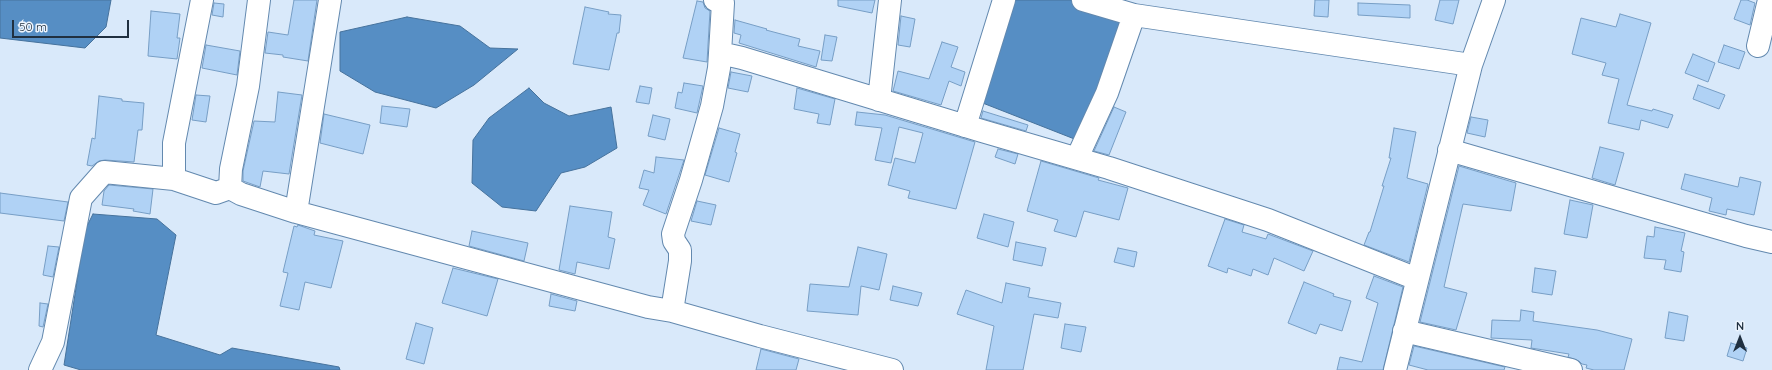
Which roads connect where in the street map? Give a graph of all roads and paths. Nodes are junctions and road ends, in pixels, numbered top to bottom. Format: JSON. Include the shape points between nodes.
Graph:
{"nodes":[{"id":1,"x":202,"y":0,"type":"edge"},
{"id":2,"x":259,"y":0,"type":"edge"},
{"id":3,"x":330,"y":0,"type":"edge"},
{"id":4,"x":715,"y":0,"type":"edge"},
{"id":5,"x":890,"y":0,"type":"edge"},
{"id":6,"x":1004,"y":0,"type":"edge"},
{"id":7,"x":1083,"y":0,"type":"edge"},
{"id":8,"x":1494,"y":0,"type":"edge"},
{"id":9,"x":1769,"y":0,"type":"edge"},
{"id":10,"x":1134,"y":15,"type":"junction"},
{"id":11,"x":1758,"y":46,"type":"dead end"},
{"id":12,"x":720,"y":53,"type":"junction"},
{"id":13,"x":1471,"y":65,"type":"junction"},
{"id":14,"x":879,"y":100,"type":"junction"},
{"id":15,"x":965,"y":126,"type":"junction"},
{"id":16,"x":1449,"y":150,"type":"junction"},
{"id":17,"x":1077,"y":158,"type":"junction"},
{"id":18,"x":174,"y":179,"type":"junction"},
{"id":19,"x":230,"y":188,"type":"junction"},
{"id":20,"x":296,"y":212,"type":"junction"},
{"id":21,"x":1772,"y":242,"type":"edge"},
{"id":22,"x":1417,"y":279,"type":"junction"},
{"id":23,"x":672,"y":311,"type":"junction"},
{"id":24,"x":1404,"y":331,"type":"junction"},
{"id":25,"x":40,"y":370,"type":"edge"},
{"id":26,"x":892,"y":370,"type":"edge"},
{"id":27,"x":1395,"y":370,"type":"edge"},
{"id":28,"x":1572,"y":370,"type":"edge"}],
"edges":[{"from":1,"to":18,"type":"street","via":[[174,143]]},
{"from":2,"to":19,"type":"street","via":[[248,86],[231,169]]},
{"from":3,"to":20,"type":"street"},
{"from":4,"to":12,"type":"street","via":[[723,4]]},
{"from":5,"to":14,"type":"street"},
{"from":6,"to":15,"type":"street"},
{"from":7,"to":10,"type":"street"},
{"from":8,"to":13,"type":"street"},
{"from":9,"to":11,"type":"street"},
{"from":10,"to":13,"type":"street"},
{"from":10,"to":17,"type":"street","via":[[1107,93]]},
{"from":12,"to":14,"type":"street"},
{"from":12,"to":23,"type":"street","via":[[720,68],[712,106],[673,234],[680,250],[680,261]]},
{"from":13,"to":16,"type":"street"},
{"from":14,"to":15,"type":"street"},
{"from":15,"to":17,"type":"street"},
{"from":16,"to":21,"type":"street"},
{"from":16,"to":22,"type":"street"},
{"from":17,"to":22,"type":"street","via":[[1268,220]]},
{"from":18,"to":19,"type":"street","via":[[216,193]]},
{"from":18,"to":25,"type":"street","via":[[104,172],[81,198],[53,342]]},
{"from":19,"to":20,"type":"street"},
{"from":20,"to":23,"type":"street"},
{"from":22,"to":24,"type":"street"},
{"from":23,"to":26,"type":"street"},
{"from":24,"to":27,"type":"street"},
{"from":24,"to":28,"type":"street"}]}
